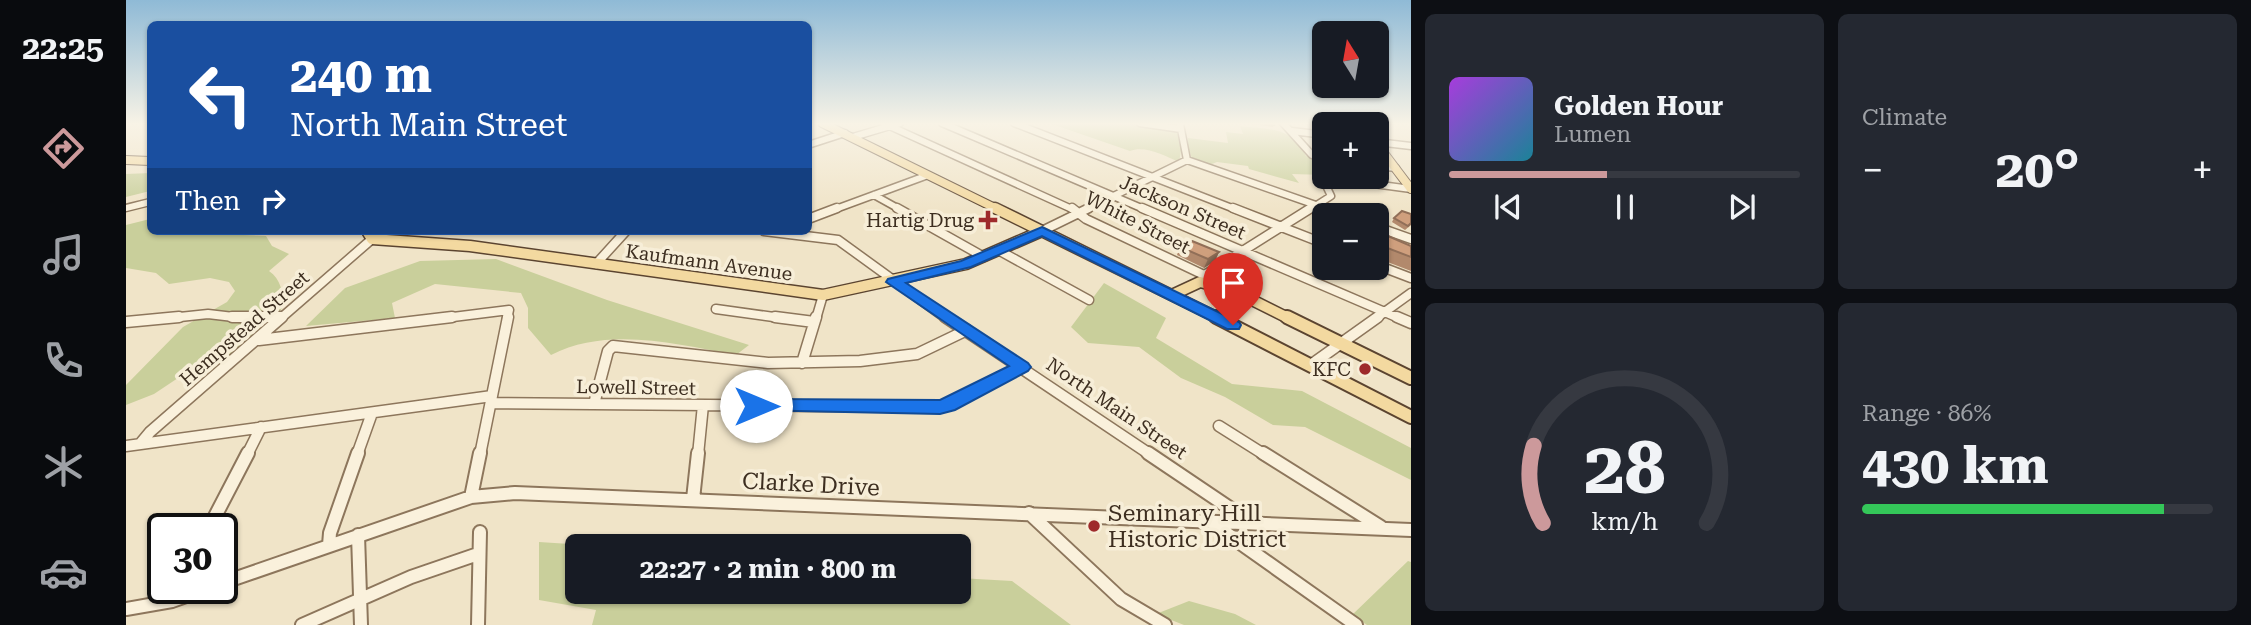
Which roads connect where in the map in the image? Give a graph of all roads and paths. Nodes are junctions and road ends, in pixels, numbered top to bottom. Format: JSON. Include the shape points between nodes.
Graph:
{"nodes":[{"id":1,"x":883,"y":152,"type":"edge"},
{"id":2,"x":948,"y":152,"type":"edge"},
{"id":3,"x":1013,"y":152,"type":"edge"},
{"id":4,"x":1091,"y":152,"type":"edge"},
{"id":5,"x":1185,"y":152,"type":"joint"},
{"id":6,"x":126,"y":160,"type":"edge"},
{"id":7,"x":1389,"y":160,"type":"edge"},
{"id":8,"x":147,"y":161,"type":"edge"},
{"id":9,"x":1389,"y":169,"type":"edge"},
{"id":10,"x":1398,"y":172,"type":"junction"},
{"id":11,"x":928,"y":175,"type":"junction"},
{"id":12,"x":1154,"y":177,"type":"junction"},
{"id":13,"x":1410,"y":187,"type":"edge"},
{"id":14,"x":874,"y":195,"type":"junction"},
{"id":15,"x":1116,"y":196,"type":"junction"},
{"id":16,"x":147,"y":203,"type":"edge"},
{"id":17,"x":1319,"y":203,"type":"edge"},
{"id":18,"x":1312,"y":204,"type":"edge"},
{"id":19,"x":1312,"y":207,"type":"edge"},
{"id":20,"x":126,"y":208,"type":"edge"},
{"id":21,"x":1079,"y":213,"type":"junction"},
{"id":22,"x":812,"y":218,"type":"edge"},
{"id":23,"x":1280,"y":227,"type":"junction"},
{"id":24,"x":1042,"y":231,"type":"junction"},
{"id":25,"x":1389,"y":231,"type":"edge"},
{"id":26,"x":370,"y":235,"type":"edge"},
{"id":27,"x":622,"y":235,"type":"edge"},
{"id":28,"x":801,"y":235,"type":"edge"},
{"id":29,"x":1312,"y":239,"type":"edge"},
{"id":30,"x":1411,"y":239,"type":"edge"},
{"id":31,"x":1000,"y":251,"type":"junction"},
{"id":32,"x":1244,"y":251,"type":"junction"},
{"id":33,"x":984,"y":257,"type":"junction"},
{"id":34,"x":596,"y":264,"type":"junction"},
{"id":35,"x":1389,"y":270,"type":"edge"},
{"id":36,"x":1204,"y":275,"type":"junction"},
{"id":37,"x":1411,"y":278,"type":"edge"},
{"id":38,"x":893,"y":282,"type":"junction"},
{"id":39,"x":1193,"y":284,"type":"junction"},
{"id":40,"x":1232,"y":290,"type":"junction"},
{"id":41,"x":1411,"y":293,"type":"edge"},
{"id":42,"x":823,"y":295,"type":"junction"},
{"id":43,"x":1172,"y":295,"type":"junction"},
{"id":44,"x":1089,"y":300,"type":"dead end"},
{"id":45,"x":716,"y":309,"type":"dead end"},
{"id":46,"x":1386,"y":311,"type":"junction"},
{"id":47,"x":282,"y":317,"type":"junction"},
{"id":48,"x":126,"y":322,"type":"edge"},
{"id":49,"x":814,"y":322,"type":"junction"},
{"id":50,"x":1411,"y":323,"type":"edge"},
{"id":51,"x":967,"y":330,"type":"junction"},
{"id":52,"x":259,"y":340,"type":"junction"},
{"id":53,"x":1340,"y":344,"type":"junction"},
{"id":54,"x":802,"y":363,"type":"junction"},
{"id":55,"x":1312,"y":364,"type":"junction"},
{"id":56,"x":1022,"y":367,"type":"junction"},
{"id":57,"x":1411,"y":378,"type":"edge"},
{"id":58,"x":492,"y":400,"type":"junction"},
{"id":59,"x":594,"y":404,"type":"junction"},
{"id":60,"x":703,"y":405,"type":"junction"},
{"id":61,"x":372,"y":413,"type":"junction"},
{"id":62,"x":1411,"y":417,"type":"edge"},
{"id":63,"x":1219,"y":426,"type":"dead end"},
{"id":64,"x":261,"y":427,"type":"junction"},
{"id":65,"x":140,"y":444,"type":"junction"},
{"id":66,"x":126,"y":446,"type":"edge"},
{"id":67,"x":471,"y":497,"type":"junction"},
{"id":68,"x":692,"y":499,"type":"junction"},
{"id":69,"x":217,"y":513,"type":"edge"},
{"id":70,"x":1028,"y":513,"type":"junction"},
{"id":71,"x":1250,"y":521,"type":"junction"},
{"id":72,"x":1211,"y":522,"type":"junction"},
{"id":73,"x":1383,"y":528,"type":"junction"},
{"id":74,"x":1411,"y":530,"type":"edge"},
{"id":75,"x":480,"y":532,"type":"dead end"},
{"id":76,"x":358,"y":535,"type":"junction"},
{"id":77,"x":329,"y":545,"type":"junction"},
{"id":78,"x":478,"y":554,"type":"junction"},
{"id":79,"x":238,"y":577,"type":"edge"},
{"id":80,"x":360,"y":600,"type":"junction"},
{"id":81,"x":155,"y":604,"type":"edge"},
{"id":82,"x":126,"y":609,"type":"edge"},
{"id":83,"x":302,"y":625,"type":"edge"},
{"id":84,"x":361,"y":625,"type":"edge"},
{"id":85,"x":478,"y":625,"type":"edge"},
{"id":86,"x":1165,"y":625,"type":"edge"},
{"id":87,"x":1356,"y":625,"type":"edge"}],
"edges":[{"from":1,"to":11,"type":"main road"},
{"from":2,"to":21,"type":"street","name":"White Street"},
{"from":3,"to":15,"type":"street","name":"Jackson Street"},
{"from":4,"to":12,"type":"street"},
{"from":5,"to":12,"type":"street"},
{"from":5,"to":18,"type":"street"},
{"from":6,"to":8,"type":"main road"},
{"from":7,"to":10,"type":"main road"},
{"from":9,"to":10,"type":"street"},
{"from":10,"to":13,"type":"main road"},
{"from":11,"to":14,"type":"street"},
{"from":11,"to":24,"type":"main road"},
{"from":12,"to":15,"type":"street"},
{"from":12,"to":23,"type":"street"},
{"from":13,"to":17,"type":"street","via":[[1322,177],[1331,196]]},
{"from":14,"to":22,"type":"street"},
{"from":14,"to":33,"type":"street"},
{"from":15,"to":21,"type":"street"},
{"from":15,"to":32,"type":"street","name":"Jackson Street"},
{"from":16,"to":20,"type":"street"},
{"from":19,"to":23,"type":"street"},
{"from":21,"to":24,"type":"street"},
{"from":21,"to":36,"type":"street","name":"White Street"},
{"from":23,"to":29,"type":"street"},
{"from":23,"to":32,"type":"street"},
{"from":24,"to":31,"type":"main road","name":"Kaufmann Avenue"},
{"from":24,"to":43,"type":"main road"},
{"from":25,"to":30,"type":"street"},
{"from":26,"to":34,"type":"main road","name":"Kaufmann Avenue"},
{"from":26,"to":47,"type":"street","name":"Hempstead Street"},
{"from":27,"to":34,"type":"street"},
{"from":28,"to":38,"type":"street","name":"North Main Street","via":[[838,240]]},
{"from":31,"to":33,"type":"main road","name":"Kaufmann Avenue"},
{"from":31,"to":44,"type":"street"},
{"from":32,"to":36,"type":"street"},
{"from":32,"to":46,"type":"street","name":"Jackson Street"},
{"from":33,"to":38,"type":"main road","name":"Kaufmann Avenue"},
{"from":34,"to":42,"type":"main road","name":"Kaufmann Avenue"},
{"from":35,"to":37,"type":"street"},
{"from":36,"to":39,"type":"street"},
{"from":36,"to":40,"type":"street","name":"White Street"},
{"from":38,"to":42,"type":"main road","name":"Kaufmann Avenue"},
{"from":38,"to":51,"type":"street","name":"North Main Street"},
{"from":39,"to":40,"type":"main road"},
{"from":39,"to":43,"type":"main road"},
{"from":40,"to":53,"type":"main road","name":"White Street"},
{"from":41,"to":46,"type":"street"},
{"from":42,"to":49,"type":"street"},
{"from":43,"to":55,"type":"main road"},
{"from":45,"to":49,"type":"street"},
{"from":46,"to":50,"type":"street","name":"Jackson Street"},
{"from":46,"to":53,"type":"street"},
{"from":47,"to":48,"type":"street","via":[[208,314]]},
{"from":47,"to":52,"type":"street","name":"Hempstead Street"},
{"from":49,"to":54,"type":"street"},
{"from":51,"to":54,"type":"street","via":[[917,354]]},
{"from":51,"to":56,"type":"street","name":"North Main Street"},
{"from":52,"to":58,"type":"street","via":[[509,310]]},
{"from":52,"to":65,"type":"street","name":"Hempstead Street"},
{"from":53,"to":55,"type":"street"},
{"from":53,"to":57,"type":"main road","name":"White Street"},
{"from":54,"to":59,"type":"street","via":[[613,346]]},
{"from":55,"to":62,"type":"main road"},
{"from":56,"to":60,"type":"street","name":"Lowell Street","via":[[940,407]]},
{"from":56,"to":71,"type":"street","name":"North Main Street"},
{"from":58,"to":59,"type":"street","name":"Lowell Street"},
{"from":58,"to":61,"type":"street","name":"Lowell Street"},
{"from":58,"to":67,"type":"street"},
{"from":59,"to":60,"type":"street","name":"Lowell Street"},
{"from":60,"to":68,"type":"street"},
{"from":61,"to":64,"type":"street","name":"Lowell Street"},
{"from":61,"to":77,"type":"street"},
{"from":63,"to":73,"type":"street"},
{"from":64,"to":65,"type":"street","name":"Lowell Street"},
{"from":64,"to":69,"type":"street"},
{"from":65,"to":66,"type":"street","name":"Lowell Street"},
{"from":67,"to":68,"type":"street","name":"Clarke Drive","via":[[515,493]]},
{"from":67,"to":76,"type":"street","name":"Clarke Drive"},
{"from":68,"to":70,"type":"street","name":"Clarke Drive"},
{"from":70,"to":72,"type":"street","name":"Clarke Drive"},
{"from":70,"to":86,"type":"street","via":[[1121,599]]},
{"from":71,"to":72,"type":"street","name":"Clarke Drive"},
{"from":71,"to":73,"type":"street","name":"Clarke Drive"},
{"from":72,"to":87,"type":"street"},
{"from":73,"to":74,"type":"street","name":"Clarke Drive"},
{"from":75,"to":78,"type":"street"},
{"from":76,"to":77,"type":"street","name":"Clarke Drive"},
{"from":76,"to":80,"type":"street"},
{"from":77,"to":79,"type":"street","name":"Clarke Drive"},
{"from":78,"to":80,"type":"street"},
{"from":78,"to":85,"type":"street"},
{"from":80,"to":83,"type":"street"},
{"from":80,"to":84,"type":"street"},
{"from":81,"to":82,"type":"street"}]}
